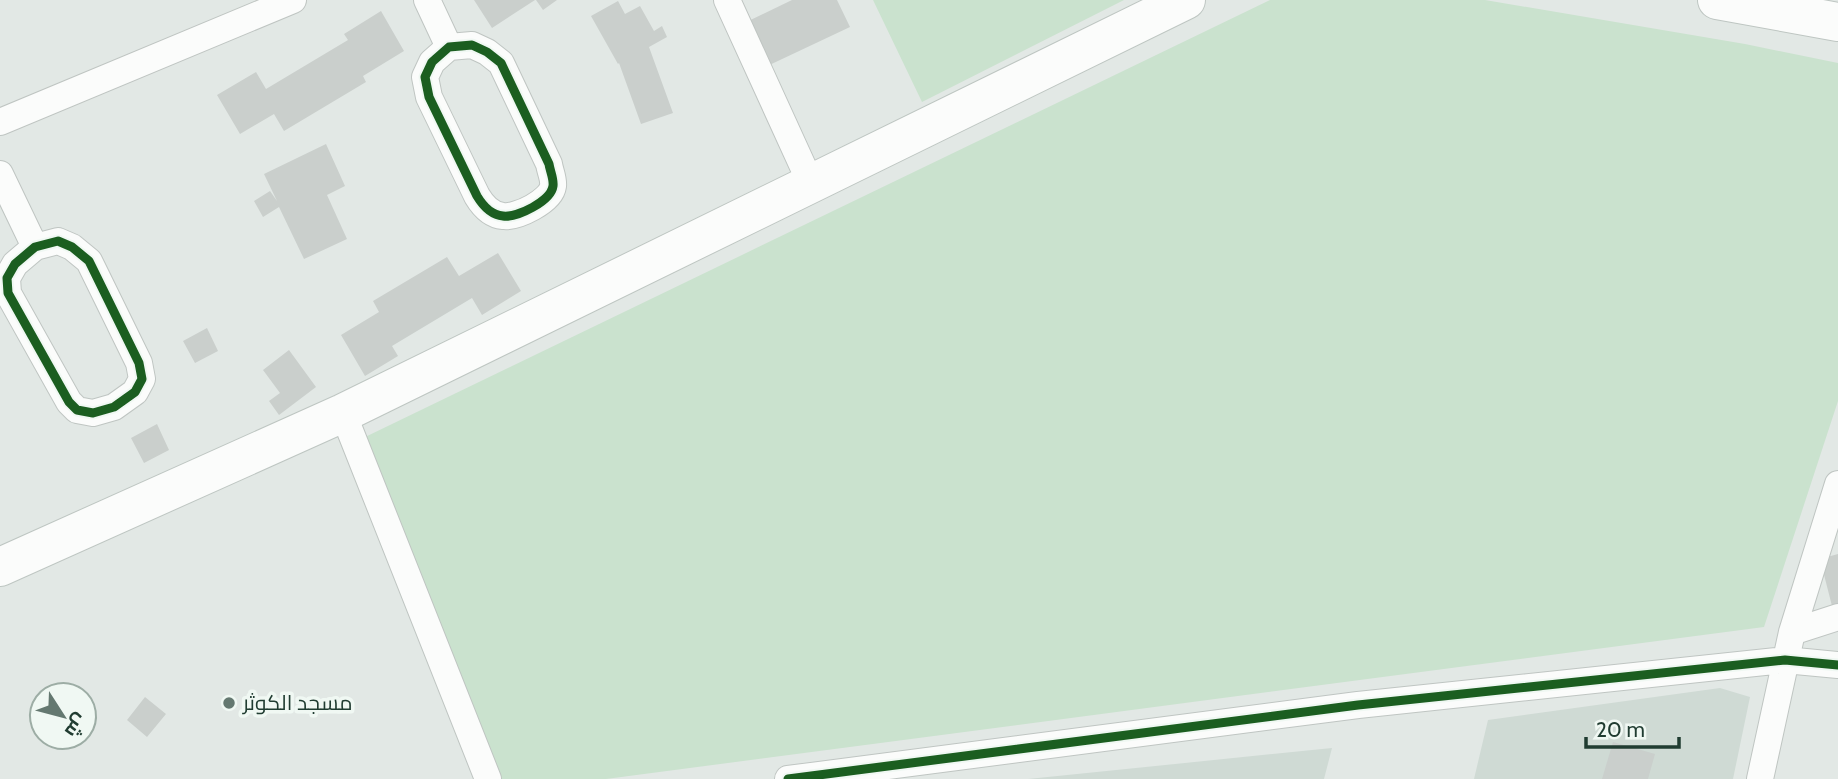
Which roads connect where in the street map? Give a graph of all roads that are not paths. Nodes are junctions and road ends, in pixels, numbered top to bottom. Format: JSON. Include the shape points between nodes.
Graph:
{"nodes":[{"id":1,"x":427,"y":0,"type":"edge"},
{"id":2,"x":727,"y":0,"type":"edge"},
{"id":3,"x":1186,"y":0,"type":"edge"},
{"id":4,"x":1717,"y":0,"type":"edge"},
{"id":5,"x":284,"y":2,"type":"edge"},
{"id":6,"x":1838,"y":22,"type":"edge"},
{"id":7,"x":449,"y":47,"type":"junction"},
{"id":8,"x":0,"y":122,"type":"edge"},
{"id":9,"x":0,"y":174,"type":"edge"},
{"id":10,"x":811,"y":184,"type":"junction"},
{"id":11,"x":35,"y":247,"type":"junction"},
{"id":12,"x":343,"y":413,"type":"junction"},
{"id":13,"x":1838,"y":484,"type":"edge"},
{"id":14,"x":0,"y":568,"type":"edge"},
{"id":15,"x":1838,"y":617,"type":"edge"},
{"id":16,"x":1792,"y":632,"type":"junction"},
{"id":17,"x":1785,"y":660,"type":"junction"},
{"id":18,"x":1838,"y":665,"type":"edge"},
{"id":19,"x":488,"y":779,"type":"edge"},
{"id":20,"x":788,"y":779,"type":"edge"},
{"id":21,"x":1760,"y":779,"type":"edge"}],
"edges":[{"from":1,"to":7,"type":"street"},
{"from":2,"to":10,"type":"street"},
{"from":3,"to":10,"type":"main road"},
{"from":4,"to":6,"type":"main road"},
{"from":5,"to":8,"type":"street"},
{"from":7,"to":7,"type":"street","via":[[432,62],[425,77],[429,97],[483,206],[506,217],[548,198],[553,187],[548,164],[501,63],[472,45]]},
{"from":9,"to":11,"type":"street"},
{"from":10,"to":12,"type":"main road"},
{"from":11,"to":11,"type":"street","via":[[15,264],[7,278],[8,293],[69,402],[77,410],[93,413],[114,407],[135,392],[142,379],[139,363],[95,273],[72,247],[58,241]]},
{"from":12,"to":14,"type":"main road"},
{"from":12,"to":19,"type":"street"},
{"from":13,"to":16,"type":"street"},
{"from":15,"to":16,"type":"street"},
{"from":16,"to":17,"type":"street"},
{"from":17,"to":18,"type":"street"},
{"from":17,"to":20,"type":"street","via":[[1358,705]]},
{"from":17,"to":21,"type":"street"}]}
